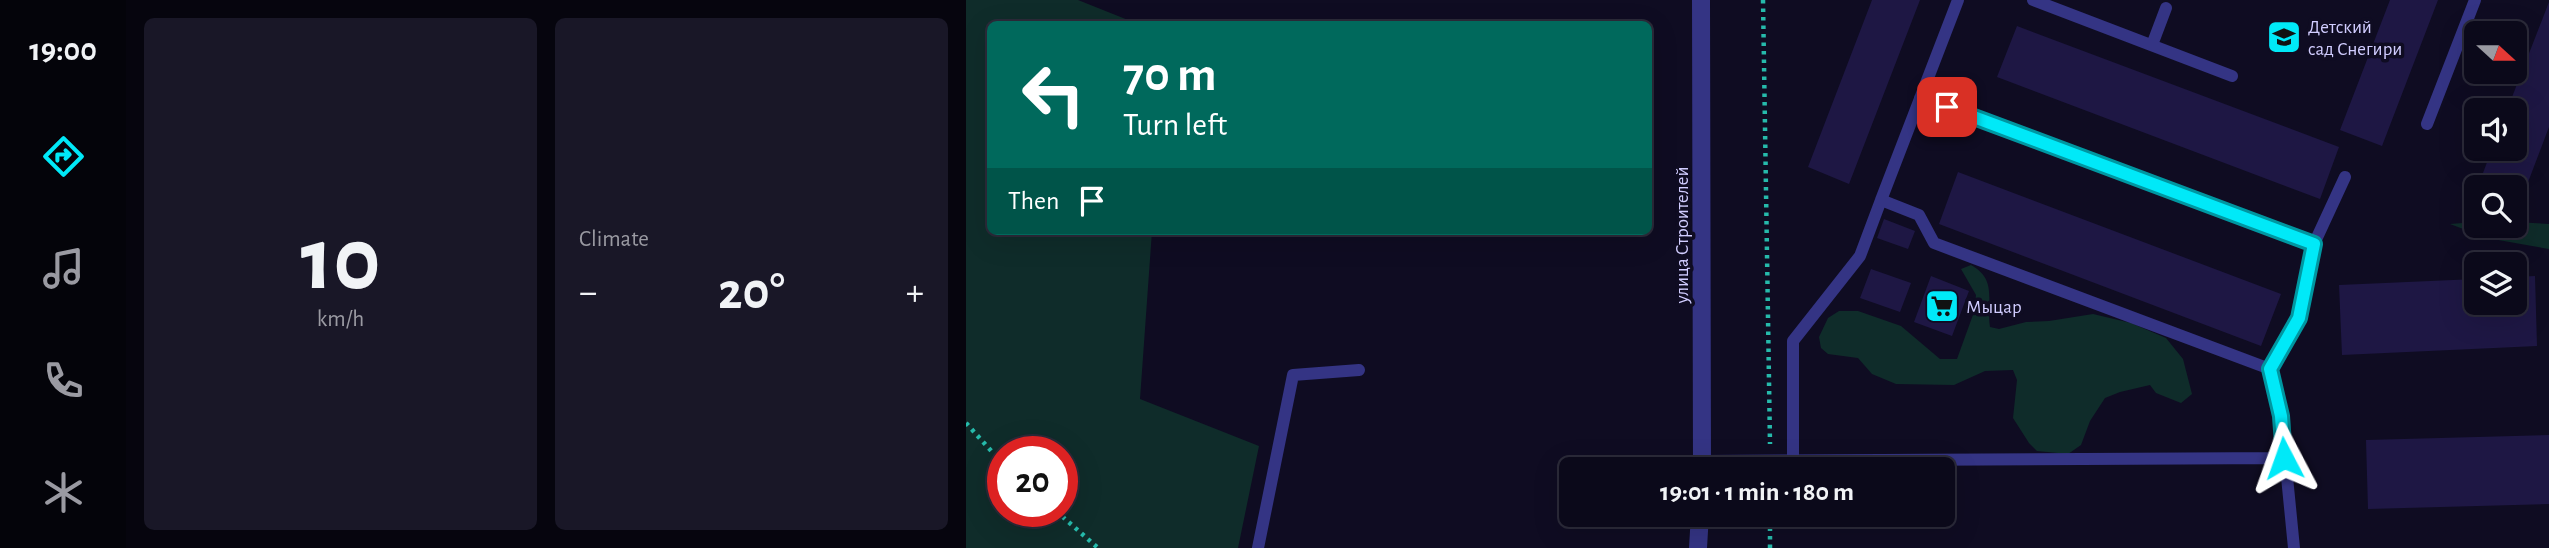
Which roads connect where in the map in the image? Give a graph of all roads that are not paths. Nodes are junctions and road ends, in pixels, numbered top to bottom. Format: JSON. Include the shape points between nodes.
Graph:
{"nodes":[{"id":1,"x":1701,"y":0,"type":"edge"},
{"id":2,"x":1958,"y":0,"type":"edge"},
{"id":3,"x":2033,"y":0,"type":"edge"},
{"id":4,"x":2475,"y":0,"type":"edge"},
{"id":5,"x":2166,"y":8,"type":"dead end"},
{"id":6,"x":2152,"y":45,"type":"junction"},
{"id":7,"x":2232,"y":76,"type":"dead end"},
{"id":8,"x":1920,"y":98,"type":"junction"},
{"id":9,"x":2427,"y":124,"type":"dead end"},
{"id":10,"x":2345,"y":177,"type":"dead end"},
{"id":11,"x":1881,"y":200,"type":"junction"},
{"id":12,"x":2314,"y":244,"type":"junction"},
{"id":13,"x":2270,"y":369,"type":"junction"},
{"id":14,"x":1359,"y":370,"type":"dead end"},
{"id":15,"x":1702,"y":457,"type":"edge"},
{"id":16,"x":1793,"y":457,"type":"edge"},
{"id":17,"x":2284,"y":458,"type":"junction"},
{"id":18,"x":1955,"y":459,"type":"edge"},
{"id":19,"x":1699,"y":527,"type":"edge"},
{"id":20,"x":1258,"y":548,"type":"edge"},
{"id":21,"x":1698,"y":548,"type":"edge"},
{"id":22,"x":2294,"y":548,"type":"edge"}],
"edges":[{"from":1,"to":15,"type":"street","name":"улица Строителей"},
{"from":2,"to":8,"type":"lane"},
{"from":3,"to":6,"type":"lane"},
{"from":4,"to":9,"type":"lane"},
{"from":5,"to":6,"type":"lane"},
{"from":6,"to":7,"type":"lane"},
{"from":8,"to":11,"type":"lane"},
{"from":8,"to":12,"type":"lane"},
{"from":10,"to":12,"type":"lane"},
{"from":11,"to":13,"type":"lane","via":[[1919,215],[1934,243]]},
{"from":11,"to":16,"type":"lane","via":[[1860,256],[1793,341]]},
{"from":12,"to":13,"type":"lane","via":[[2299,318]]},
{"from":13,"to":17,"type":"lane","via":[[2281,416]]},
{"from":14,"to":20,"type":"lane","via":[[1293,375]]},
{"from":17,"to":18,"type":"lane"},
{"from":17,"to":22,"type":"lane"},
{"from":19,"to":21,"type":"street"}]}
